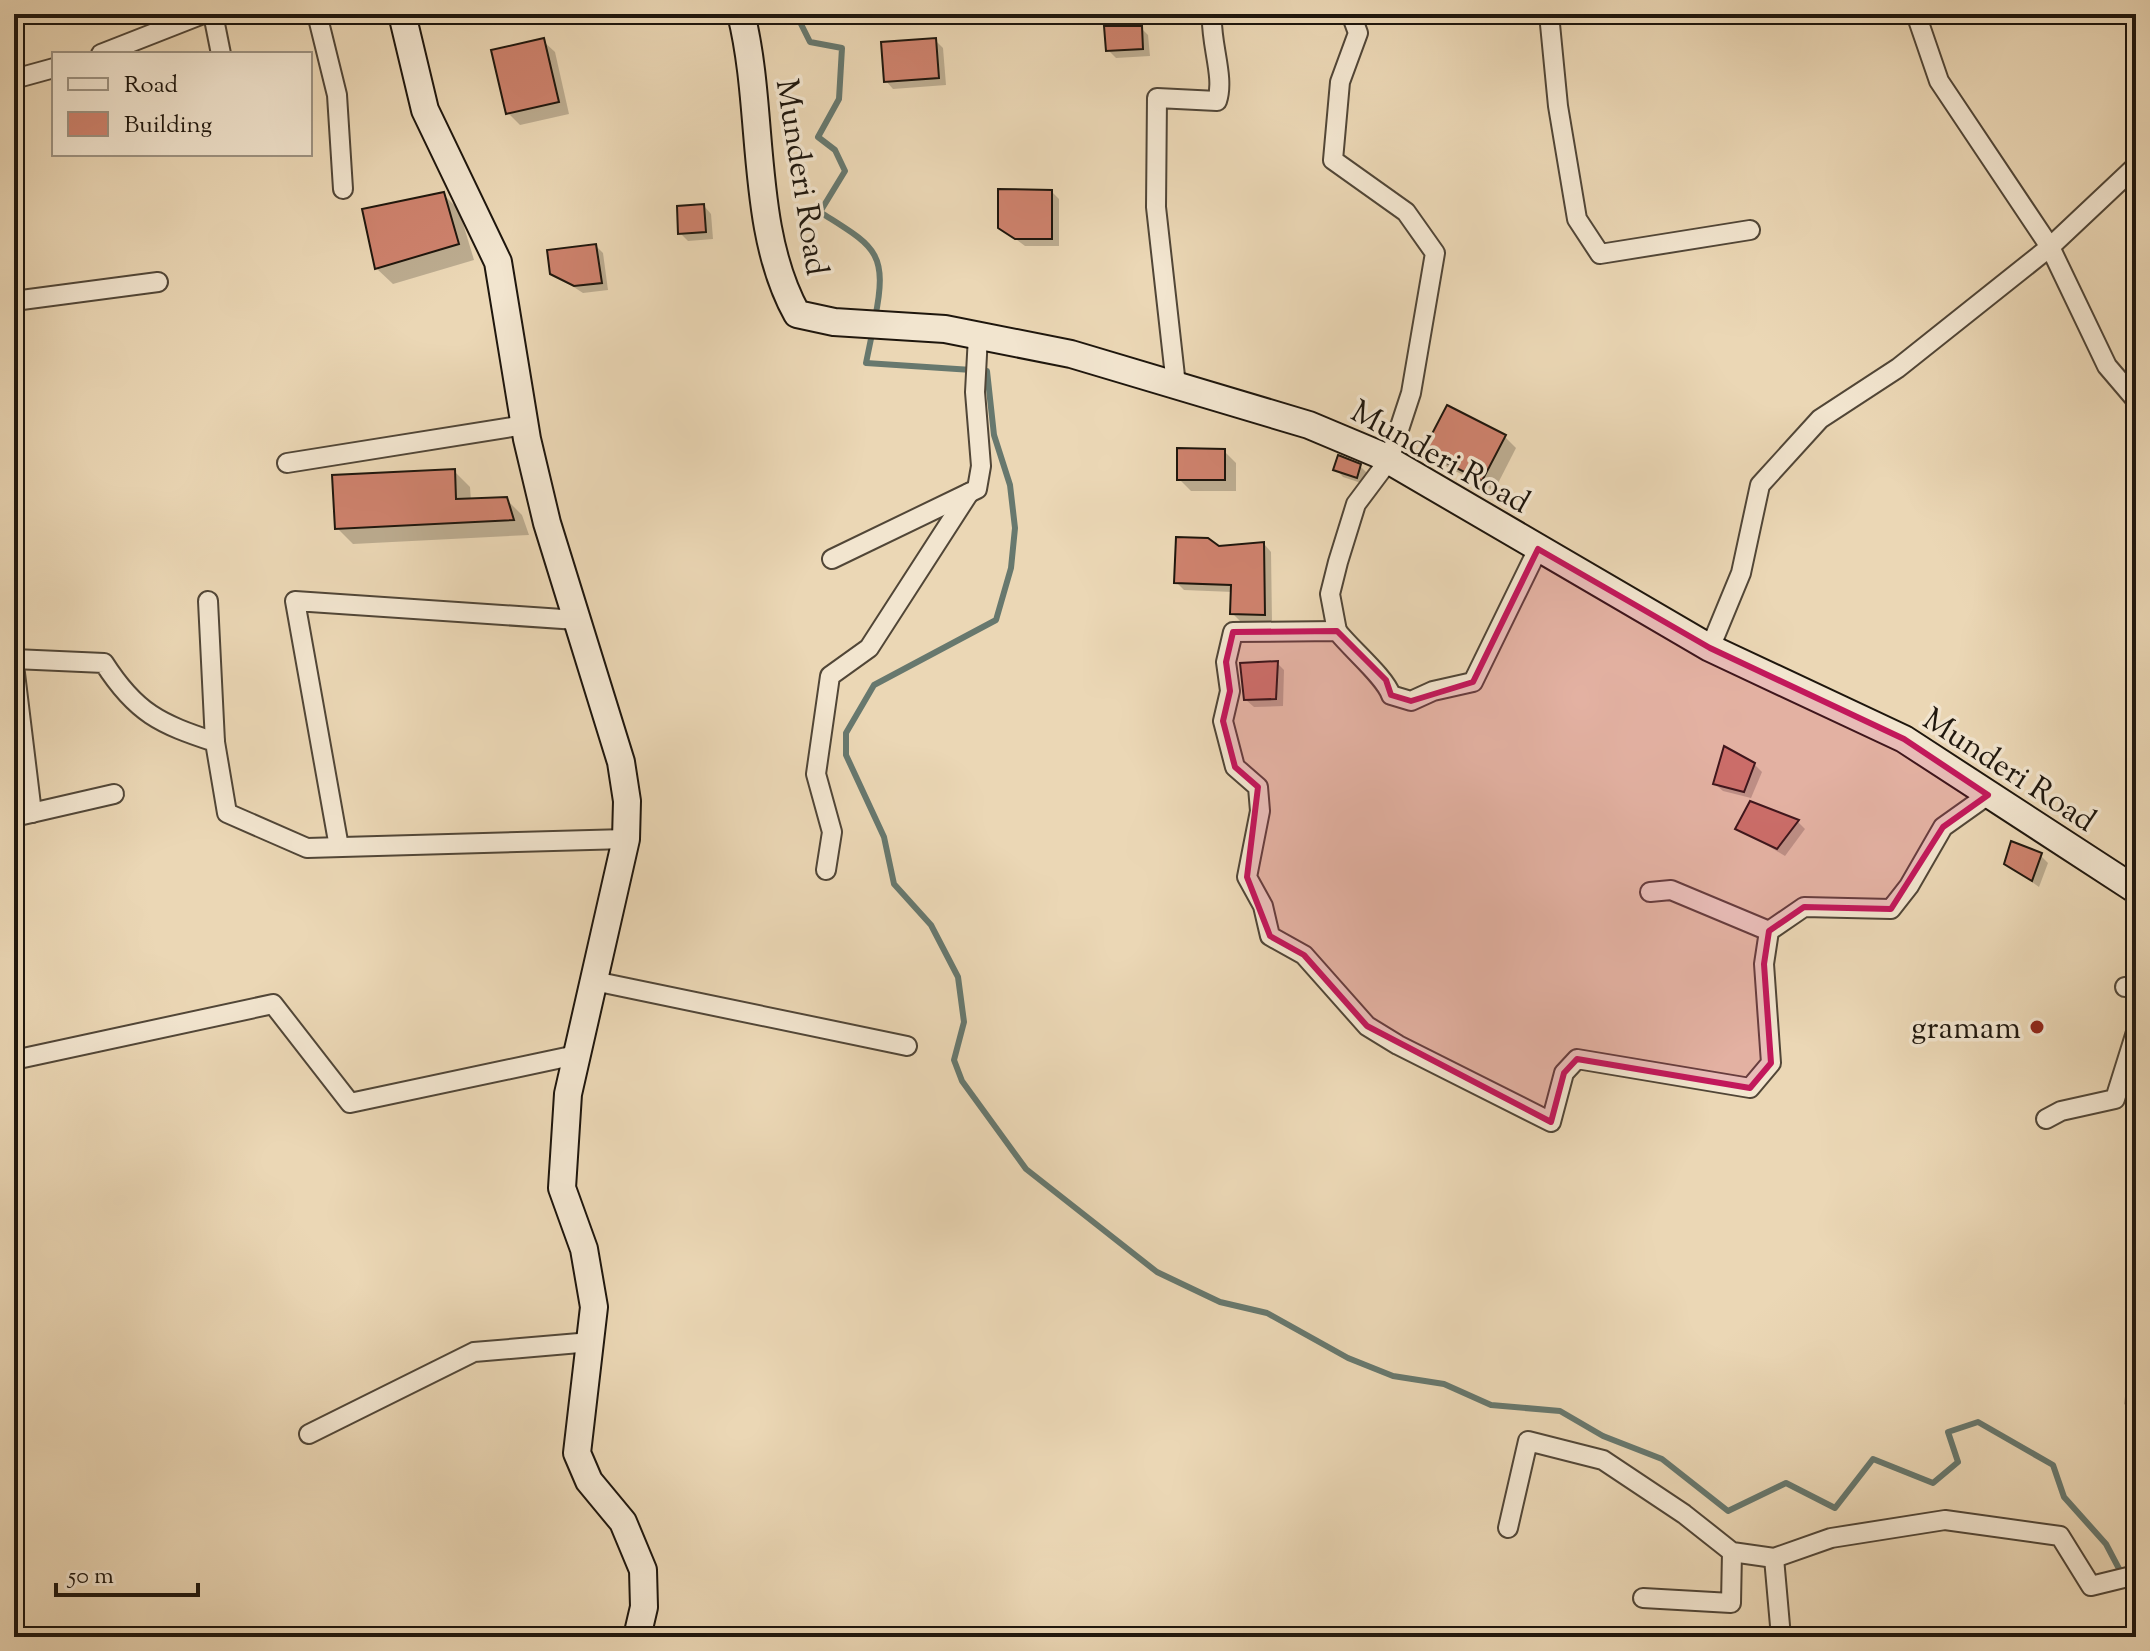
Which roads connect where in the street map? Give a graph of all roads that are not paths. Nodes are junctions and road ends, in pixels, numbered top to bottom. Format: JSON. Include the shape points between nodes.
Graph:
{"nodes":[{"id":1,"x":203,"y":14,"type":"edge"},
{"id":2,"x":213,"y":14,"type":"edge"},
{"id":3,"x":317,"y":14,"type":"edge"},
{"id":4,"x":402,"y":14,"type":"edge"},
{"id":5,"x":741,"y":14,"type":"edge"},
{"id":6,"x":1212,"y":14,"type":"edge"},
{"id":7,"x":1351,"y":14,"type":"edge"},
{"id":8,"x":1549,"y":14,"type":"edge"},
{"id":9,"x":1916,"y":14,"type":"edge"},
{"id":10,"x":111,"y":52,"type":"edge"},
{"id":11,"x":221,"y":52,"type":"edge"},
{"id":12,"x":52,"y":69,"type":"edge"},
{"id":13,"x":14,"y":79,"type":"edge"},
{"id":14,"x":2136,"y":166,"type":"edge"},
{"id":15,"x":343,"y":189,"type":"dead end"},
{"id":16,"x":1750,"y":230,"type":"dead end"},
{"id":17,"x":2050,"y":247,"type":"junction"},
{"id":18,"x":158,"y":282,"type":"dead end"},
{"id":19,"x":14,"y":301,"type":"edge"},
{"id":20,"x":977,"y":347,"type":"junction"},
{"id":21,"x":1176,"y":385,"type":"junction"},
{"id":22,"x":2136,"y":400,"type":"edge"},
{"id":23,"x":525,"y":425,"type":"junction"},
{"id":24,"x":1389,"y":460,"type":"junction"},
{"id":25,"x":287,"y":463,"type":"dead end"},
{"id":26,"x":969,"y":493,"type":"junction"},
{"id":27,"x":1538,"y":549,"type":"junction"},
{"id":28,"x":832,"y":559,"type":"dead end"},
{"id":29,"x":208,"y":601,"type":"dead end"},
{"id":30,"x":577,"y":620,"type":"junction"},
{"id":31,"x":1337,"y":631,"type":"junction"},
{"id":32,"x":1710,"y":648,"type":"junction"},
{"id":33,"x":14,"y":659,"type":"edge"},
{"id":34,"x":14,"y":665,"type":"edge"},
{"id":35,"x":215,"y":742,"type":"junction"},
{"id":36,"x":114,"y":794,"type":"dead end"},
{"id":37,"x":1988,"y":795,"type":"junction"},
{"id":38,"x":23,"y":815,"type":"edge"},
{"id":39,"x":626,"y":839,"type":"junction"},
{"id":40,"x":339,"y":847,"type":"junction"},
{"id":41,"x":826,"y":870,"type":"dead end"},
{"id":42,"x":2136,"y":890,"type":"edge"},
{"id":43,"x":1650,"y":892,"type":"dead end"},
{"id":44,"x":1769,"y":931,"type":"junction"},
{"id":45,"x":594,"y":981,"type":"junction"},
{"id":46,"x":2136,"y":1032,"type":"edge"},
{"id":47,"x":907,"y":1046,"type":"dead end"},
{"id":48,"x":576,"y":1055,"type":"junction"},
{"id":49,"x":14,"y":1060,"type":"edge"},
{"id":50,"x":2046,"y":1119,"type":"dead end"},
{"id":51,"x":591,"y":1342,"type":"junction"},
{"id":52,"x":309,"y":1434,"type":"dead end"},
{"id":53,"x":1508,"y":1528,"type":"dead end"},
{"id":54,"x":1732,"y":1552,"type":"junction"},
{"id":55,"x":1774,"y":1558,"type":"junction"},
{"id":56,"x":2136,"y":1575,"type":"edge"},
{"id":57,"x":1643,"y":1598,"type":"dead end"},
{"id":58,"x":637,"y":1637,"type":"edge"},
{"id":59,"x":1781,"y":1637,"type":"edge"}],
"edges":[{"from":1,"to":10,"type":"street"},
{"from":2,"to":11,"type":"street"},
{"from":3,"to":15,"type":"street","via":[[337,95]]},
{"from":4,"to":23,"type":"main road","via":[[425,110],[498,262]]},
{"from":5,"to":20,"type":"main road","name":"Munderi Road","via":[[770,229],[781,285],[797,314],[945,329]]},
{"from":6,"to":21,"type":"street","via":[[1214,63],[1222,86],[1217,101],[1157,98],[1156,207]]},
{"from":7,"to":24,"type":"street","via":[[1358,33],[1340,82],[1333,160],[1406,212],[1435,253],[1411,393]]},
{"from":8,"to":16,"type":"street","via":[[1577,219],[1600,254]]},
{"from":9,"to":17,"type":"street","via":[[1939,81]]},
{"from":12,"to":13,"type":"street"},
{"from":14,"to":17,"type":"street"},
{"from":17,"to":22,"type":"street","via":[[2107,366]]},
{"from":17,"to":32,"type":"street","via":[[1898,368],[1820,419],[1760,485],[1741,573]]},
{"from":18,"to":19,"type":"street"},
{"from":20,"to":21,"type":"main road","name":"Munderi Road","via":[[1071,354]]},
{"from":20,"to":26,"type":"street","via":[[981,466],[977,489]]},
{"from":21,"to":24,"type":"main road","name":"Munderi Road","via":[[1309,425]]},
{"from":23,"to":25,"type":"street"},
{"from":23,"to":30,"type":"main road"},
{"from":24,"to":27,"type":"main road","name":"Munderi Road"},
{"from":24,"to":31,"type":"street","via":[[1356,504],[1342,547],[1330,594]]},
{"from":26,"to":28,"type":"street"},
{"from":26,"to":41,"type":"street","via":[[869,648],[830,676],[816,774],[832,832]]},
{"from":27,"to":31,"type":"street","via":[[1473,682],[1411,701],[1391,695],[1386,680],[1364,664]]},
{"from":27,"to":32,"type":"main road","name":"Munderi Road"},
{"from":29,"to":35,"type":"street"},
{"from":30,"to":39,"type":"main road","via":[[621,762]]},
{"from":30,"to":40,"type":"street","via":[[295,601]]},
{"from":31,"to":44,"type":"street","via":[[1233,632],[1223,721],[1235,767],[1258,787],[1260,811],[1247,877],[1263,906],[1270,936],[1304,955],[1367,1026],[1551,1122],[1564,1073],[1577,1059],[1750,1088],[1771,1063],[1764,964]]},
{"from":32,"to":37,"type":"main road","name":"Munderi Road","via":[[1904,739]]},
{"from":33,"to":35,"type":"street","via":[[104,663],[124,695],[166,726]]},
{"from":34,"to":38,"type":"street"},
{"from":35,"to":40,"type":"street","via":[[227,813],[307,848]]},
{"from":36,"to":38,"type":"street"},
{"from":37,"to":42,"type":"main road","name":"Munderi Road"},
{"from":37,"to":44,"type":"street","via":[[1943,827],[1891,909],[1804,907]]},
{"from":39,"to":40,"type":"street"},
{"from":39,"to":45,"type":"main road"},
{"from":43,"to":44,"type":"street","via":[[1671,890]]},
{"from":45,"to":47,"type":"street"},
{"from":45,"to":48,"type":"main road"},
{"from":46,"to":50,"type":"street","via":[[2115,1099]]},
{"from":48,"to":49,"type":"street","via":[[350,1103],[273,1004]]},
{"from":48,"to":51,"type":"main road","via":[[562,1188],[584,1249],[594,1307]]},
{"from":51,"to":52,"type":"street","via":[[474,1352]]},
{"from":51,"to":58,"type":"main road","via":[[577,1453],[589,1481],[623,1522],[643,1570],[644,1607]]},
{"from":53,"to":54,"type":"street","via":[[1528,1441],[1603,1460]]},
{"from":54,"to":55,"type":"street"},
{"from":54,"to":57,"type":"street","via":[[1731,1603]]},
{"from":55,"to":56,"type":"street","via":[[1831,1538],[1945,1520],[2060,1536],[2091,1586]]},
{"from":55,"to":59,"type":"street"}]}
